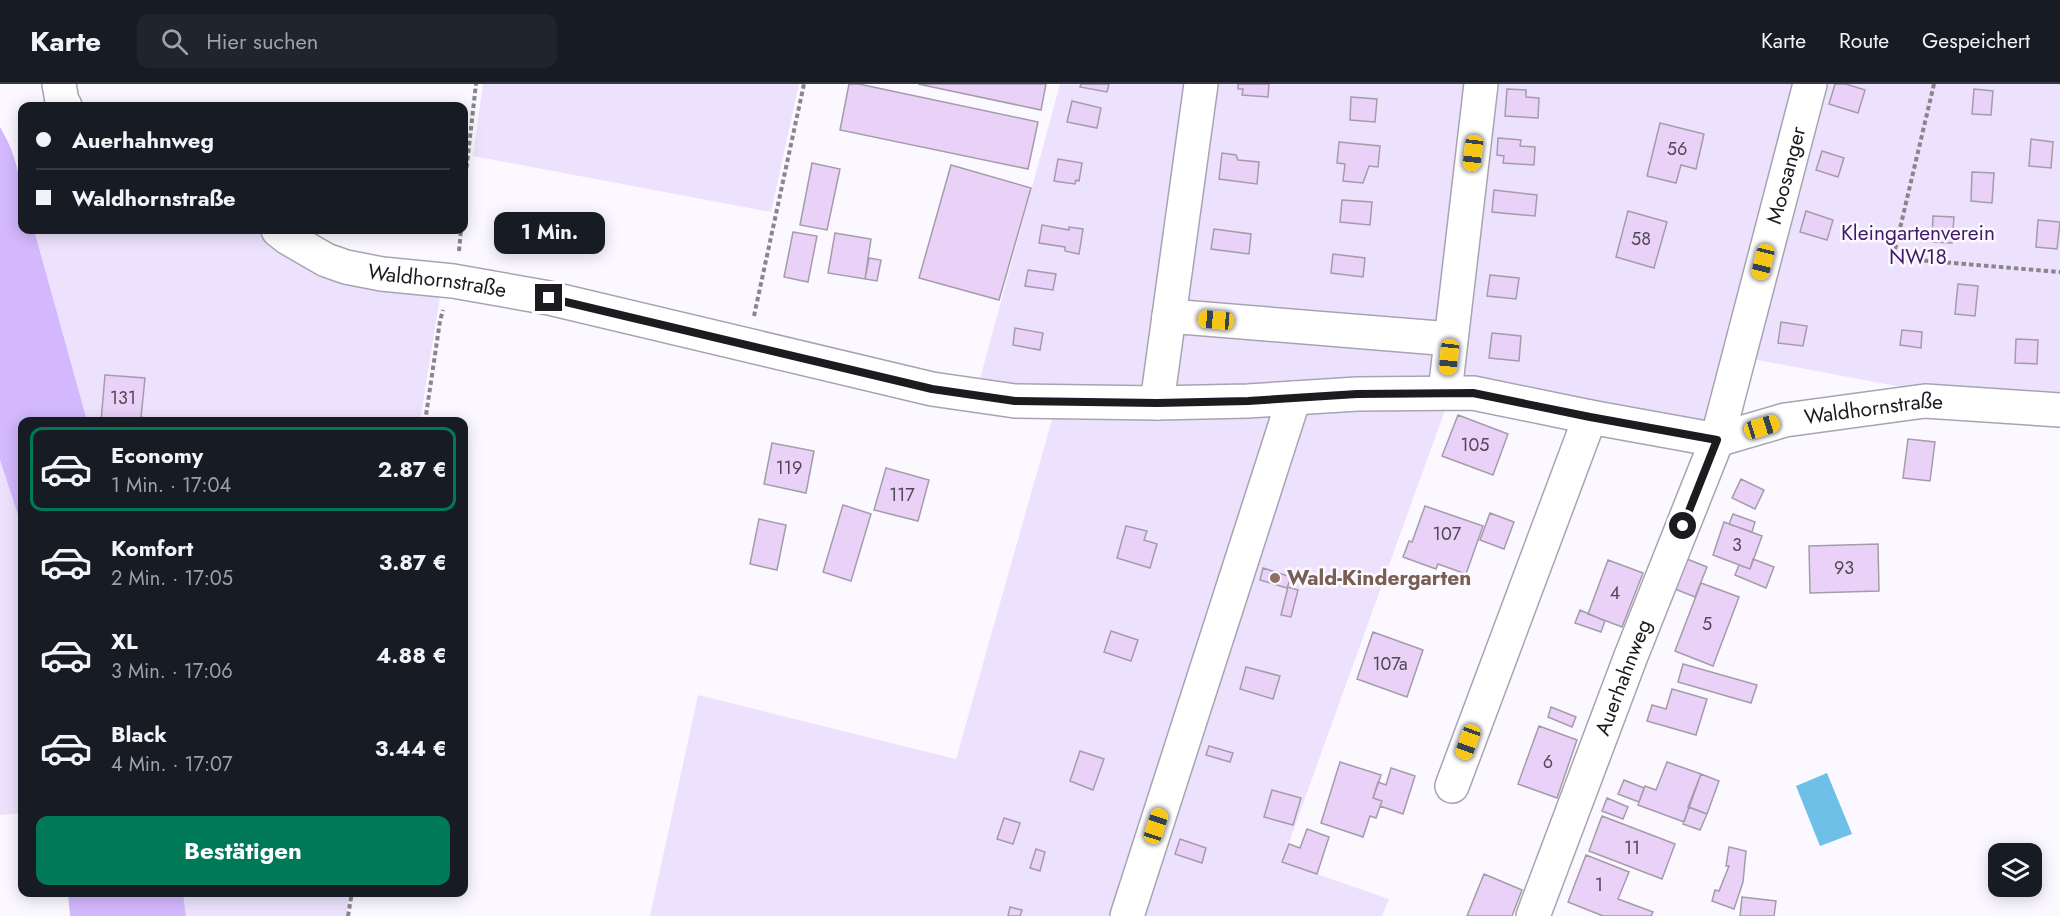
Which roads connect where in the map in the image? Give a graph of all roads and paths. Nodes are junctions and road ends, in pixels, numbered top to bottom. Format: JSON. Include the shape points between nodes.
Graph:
{"nodes":[{"id":1,"x":59,"y":84,"type":"edge"},
{"id":2,"x":476,"y":84,"type":"edge"},
{"id":3,"x":804,"y":84,"type":"edge"},
{"id":4,"x":1201,"y":84,"type":"edge"},
{"id":5,"x":1481,"y":84,"type":"edge"},
{"id":6,"x":1810,"y":84,"type":"edge"},
{"id":7,"x":1934,"y":84,"type":"edge"},
{"id":8,"x":63,"y":102,"type":"edge"},
{"id":9,"x":468,"y":155,"type":"edge"},
{"id":10,"x":283,"y":234,"type":"edge"},
{"id":11,"x":461,"y":234,"type":"edge"},
{"id":12,"x":2060,"y":272,"type":"edge"},
{"id":13,"x":453,"y":281,"type":"junction"},
{"id":14,"x":1169,"y":316,"type":"junction"},
{"id":15,"x":1451,"y":339,"type":"junction"},
{"id":16,"x":748,"y":346,"type":"junction"},
{"id":17,"x":1446,"y":392,"type":"junction"},
{"id":18,"x":1294,"y":398,"type":"junction"},
{"id":19,"x":1157,"y":403,"type":"junction"},
{"id":20,"x":2060,"y":410,"type":"edge"},
{"id":21,"x":425,"y":417,"type":"edge"},
{"id":22,"x":1590,"y":417,"type":"junction"},
{"id":23,"x":1717,"y":440,"type":"junction"},
{"id":24,"x":1452,"y":786,"type":"dead end"},
{"id":25,"x":351,"y":897,"type":"edge"},
{"id":26,"x":1543,"y":913,"type":"edge"},
{"id":27,"x":348,"y":916,"type":"edge"},
{"id":28,"x":1127,"y":916,"type":"edge"}],
"edges":[{"from":1,"to":8,"type":"street"},
{"from":2,"to":9,"type":"path"},
{"from":3,"to":16,"type":"path"},
{"from":4,"to":14,"type":"street"},
{"from":5,"to":15,"type":"street"},
{"from":6,"to":23,"type":"street","name":"Moosanger"},
{"from":7,"to":12,"type":"path","via":[[1893,258]]},
{"from":10,"to":13,"type":"street","name":"Waldhornstraße","via":[[326,260],[346,267]]},
{"from":11,"to":13,"type":"path"},
{"from":13,"to":16,"type":"street","name":"Waldhornstraße","via":[[549,298]]},
{"from":13,"to":21,"type":"path","via":[[440,321]]},
{"from":14,"to":15,"type":"street"},
{"from":14,"to":19,"type":"street"},
{"from":15,"to":17,"type":"street"},
{"from":16,"to":19,"type":"street","name":"Waldhornstraße","via":[[932,389],[991,398]]},
{"from":17,"to":18,"type":"street","name":"Waldhornstraße"},
{"from":17,"to":22,"type":"street","name":"Waldhornstraße","via":[[1473,393]]},
{"from":18,"to":19,"type":"street","name":"Waldhornstraße"},
{"from":18,"to":28,"type":"street"},
{"from":20,"to":23,"type":"street","name":"Waldhornstraße","via":[[1925,401],[1785,420]]},
{"from":22,"to":23,"type":"street","name":"Waldhornstraße"},
{"from":22,"to":24,"type":"street"},
{"from":23,"to":26,"type":"street","name":"Auerhahnweg","via":[[1631,656]]},
{"from":25,"to":27,"type":"path"}]}
